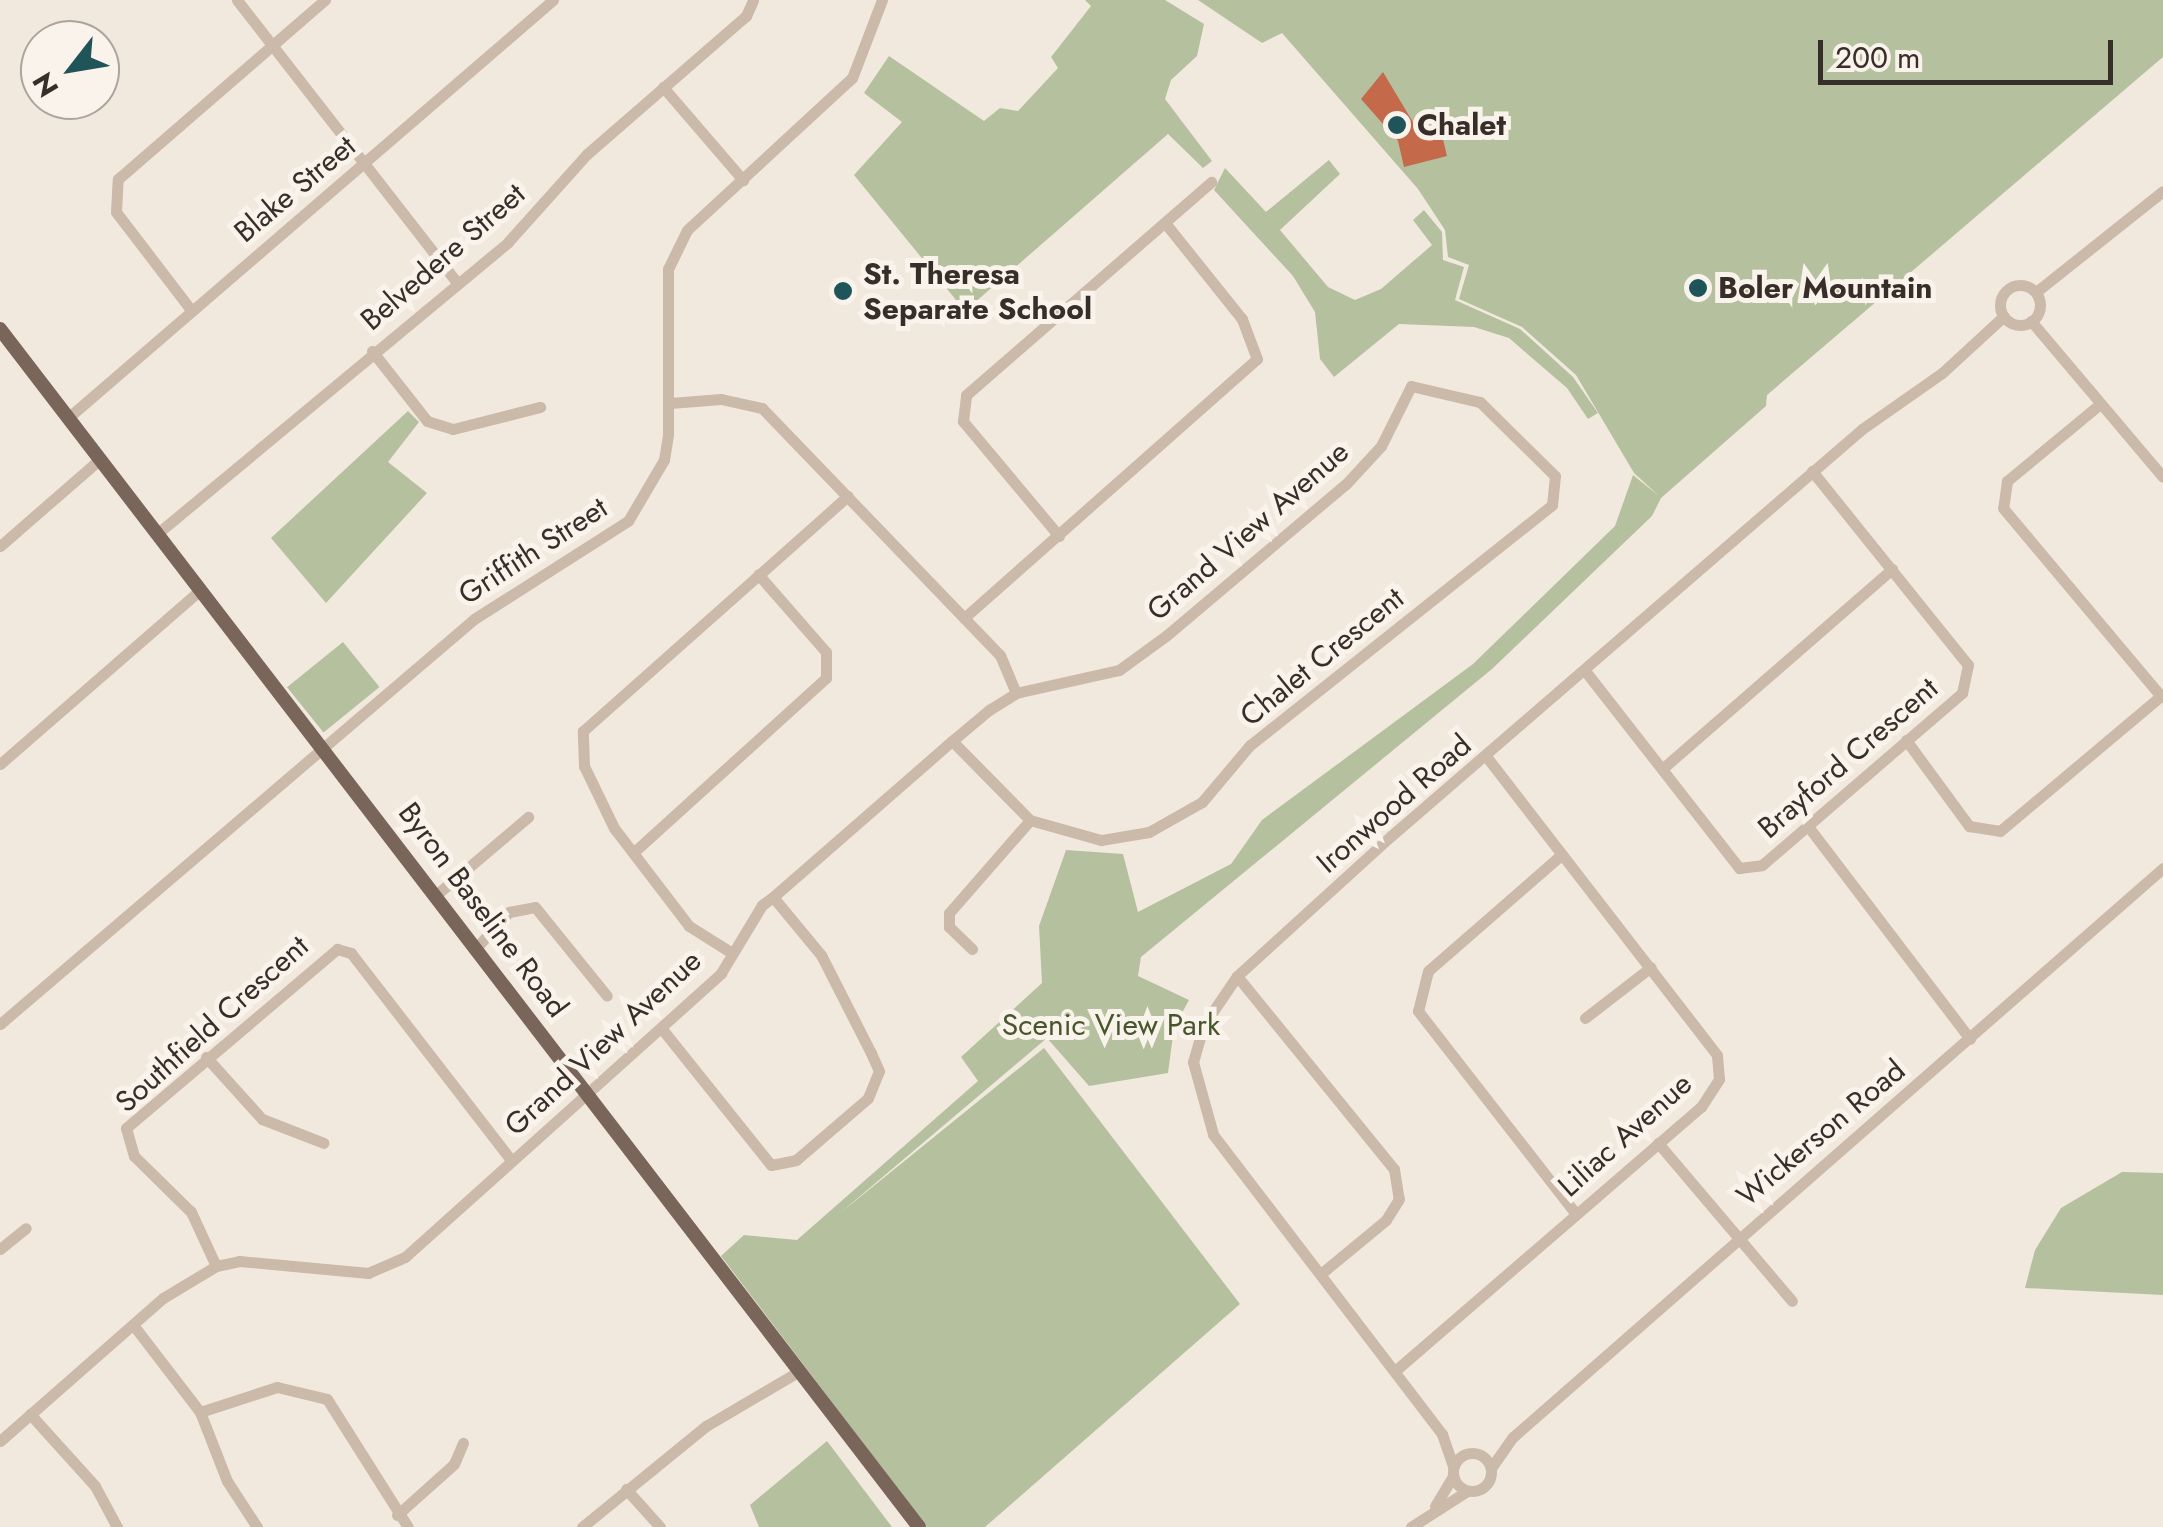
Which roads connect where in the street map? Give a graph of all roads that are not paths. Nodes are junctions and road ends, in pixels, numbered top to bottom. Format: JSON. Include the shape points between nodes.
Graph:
{"nodes":[{"id":1,"x":237,"y":0,"type":"edge"},
{"id":2,"x":325,"y":0,"type":"edge"},
{"id":3,"x":554,"y":0,"type":"edge"},
{"id":4,"x":882,"y":0,"type":"edge"},
{"id":5,"x":752,"y":4,"type":"edge"},
{"id":6,"x":272,"y":45,"type":"junction"},
{"id":7,"x":663,"y":87,"type":"junction"},
{"id":8,"x":364,"y":164,"type":"junction"},
{"id":9,"x":743,"y":180,"type":"junction"},
{"id":10,"x":1211,"y":182,"type":"dead end"},
{"id":11,"x":2163,"y":190,"type":"edge"},
{"id":12,"x":1165,"y":223,"type":"junction"},
{"id":13,"x":455,"y":280,"type":"junction"},
{"id":14,"x":2036,"y":292,"type":"junction"},
{"id":15,"x":191,"y":310,"type":"junction"},
{"id":16,"x":2004,"y":316,"type":"junction"},
{"id":17,"x":2032,"y":320,"type":"junction"},
{"id":18,"x":0,"y":329,"type":"edge"},
{"id":19,"x":372,"y":351,"type":"junction"},
{"id":20,"x":1411,"y":386,"type":"joint"},
{"id":21,"x":670,"y":403,"type":"junction"},
{"id":22,"x":2100,"y":404,"type":"junction"},
{"id":23,"x":540,"y":406,"type":"dead end"},
{"id":24,"x":69,"y":417,"type":"junction"},
{"id":25,"x":100,"y":459,"type":"junction"},
{"id":26,"x":1812,"y":471,"type":"junction"},
{"id":27,"x":2163,"y":477,"type":"edge"},
{"id":28,"x":848,"y":496,"type":"junction"},
{"id":29,"x":158,"y":533,"type":"junction"},
{"id":30,"x":1059,"y":536,"type":"junction"},
{"id":31,"x":0,"y":546,"type":"edge"},
{"id":32,"x":1892,"y":569,"type":"junction"},
{"id":33,"x":758,"y":574,"type":"junction"},
{"id":34,"x":200,"y":590,"type":"junction"},
{"id":35,"x":964,"y":618,"type":"junction"},
{"id":36,"x":1586,"y":672,"type":"junction"},
{"id":37,"x":1016,"y":693,"type":"junction"},
{"id":38,"x":2162,"y":695,"type":"edge"},
{"id":39,"x":1906,"y":740,"type":"junction"},
{"id":40,"x":952,"y":741,"type":"junction"},
{"id":41,"x":322,"y":743,"type":"junction"},
{"id":42,"x":1487,"y":757,"type":"junction"},
{"id":43,"x":0,"y":764,"type":"edge"},
{"id":44,"x":1662,"y":769,"type":"junction"},
{"id":45,"x":528,"y":817,"type":"dead end"},
{"id":46,"x":1030,"y":820,"type":"junction"},
{"id":47,"x":1807,"y":825,"type":"junction"},
{"id":48,"x":634,"y":852,"type":"junction"},
{"id":49,"x":1561,"y":855,"type":"junction"},
{"id":50,"x":2163,"y":868,"type":"edge"},
{"id":51,"x":436,"y":895,"type":"junction"},
{"id":52,"x":773,"y":897,"type":"junction"},
{"id":53,"x":476,"y":948,"type":"junction"},
{"id":54,"x":972,"y":949,"type":"dead end"},
{"id":55,"x":732,"y":953,"type":"junction"},
{"id":56,"x":1652,"y":966,"type":"junction"},
{"id":57,"x":1237,"y":976,"type":"junction"},
{"id":58,"x":607,"y":996,"type":"dead end"},
{"id":59,"x":1585,"y":1018,"type":"dead end"},
{"id":60,"x":0,"y":1024,"type":"edge"},
{"id":61,"x":662,"y":1029,"type":"junction"},
{"id":62,"x":1970,"y":1039,"type":"junction"},
{"id":63,"x":206,"y":1057,"type":"junction"},
{"id":64,"x":588,"y":1093,"type":"junction"},
{"id":65,"x":324,"y":1143,"type":"dead end"},
{"id":66,"x":1658,"y":1143,"type":"junction"},
{"id":67,"x":512,"y":1161,"type":"junction"},
{"id":68,"x":1576,"y":1214,"type":"junction"},
{"id":69,"x":26,"y":1228,"type":"dead end"},
{"id":70,"x":1738,"y":1236,"type":"junction"},
{"id":71,"x":0,"y":1248,"type":"edge"},
{"id":72,"x":216,"y":1266,"type":"junction"},
{"id":73,"x":1322,"y":1272,"type":"junction"},
{"id":74,"x":1792,"y":1301,"type":"dead end"},
{"id":75,"x":134,"y":1326,"type":"junction"},
{"id":76,"x":1396,"y":1370,"type":"junction"},
{"id":77,"x":796,"y":1372,"type":"junction"},
{"id":78,"x":200,"y":1412,"type":"junction"},
{"id":79,"x":30,"y":1414,"type":"junction"},
{"id":80,"x":1442,"y":1434,"type":"junction"},
{"id":81,"x":1513,"y":1436,"type":"junction"},
{"id":82,"x":0,"y":1441,"type":"edge"},
{"id":83,"x":463,"y":1443,"type":"dead end"},
{"id":84,"x":1473,"y":1453,"type":"junction"},
{"id":85,"x":1492,"y":1468,"type":"junction"},
{"id":86,"x":1453,"y":1471,"type":"junction"},
{"id":87,"x":626,"y":1489,"type":"junction"},
{"id":88,"x":1466,"y":1491,"type":"junction"},
{"id":89,"x":1435,"y":1506,"type":"junction"},
{"id":90,"x":397,"y":1514,"type":"junction"},
{"id":91,"x":118,"y":1527,"type":"edge"},
{"id":92,"x":257,"y":1527,"type":"edge"},
{"id":93,"x":408,"y":1527,"type":"edge"},
{"id":94,"x":582,"y":1527,"type":"edge"},
{"id":95,"x":660,"y":1527,"type":"edge"},
{"id":96,"x":918,"y":1527,"type":"edge"},
{"id":97,"x":1411,"y":1527,"type":"edge"}],
"edges":[{"from":1,"to":6,"type":"street"},
{"from":2,"to":6,"type":"street"},
{"from":3,"to":8,"type":"street","name":"Blake Street"},
{"from":4,"to":9,"type":"street","name":"Griffith Street","via":[[852,78]]},
{"from":5,"to":7,"type":"street","name":"Belvedere Street"},
{"from":6,"to":8,"type":"street"},
{"from":6,"to":15,"type":"street","via":[[118,179],[116,212]]},
{"from":7,"to":9,"type":"street"},
{"from":7,"to":13,"type":"street","name":"Belvedere Street","via":[[586,154],[508,242]]},
{"from":8,"to":13,"type":"street"},
{"from":8,"to":15,"type":"street","name":"Blake Street"},
{"from":9,"to":21,"type":"street","name":"Griffith Street","via":[[687,230],[668,269]]},
{"from":10,"to":12,"type":"street"},
{"from":11,"to":14,"type":"street"},
{"from":12,"to":30,"type":"street","via":[[1248,329],[1257,358]]},
{"from":12,"to":30,"type":"street","via":[[966,395],[961,410]]},
{"from":13,"to":19,"type":"street","name":"Belvedere Street"},
{"from":14,"to":16,"type":"street","name":"Ironwood Road","via":[[2008,288]]},
{"from":14,"to":17,"type":"street"},
{"from":15,"to":24,"type":"street","name":"Blake Street"},
{"from":16,"to":17,"type":"street"},
{"from":16,"to":26,"type":"street","name":"Ironwood Road"},
{"from":17,"to":22,"type":"street"},
{"from":18,"to":24,"type":"main road","name":"Byron Baseline Road"},
{"from":19,"to":23,"type":"street","via":[[427,420],[453,429]]},
{"from":19,"to":29,"type":"street","name":"Belvedere Street"},
{"from":20,"to":37,"type":"street","name":"Grand View Avenue","via":[[1381,446],[1346,484],[1167,635],[1119,670]]},
{"from":20,"to":46,"type":"street","name":"Chalet Crescent","via":[[1480,402],[1504,422],[1555,476],[1552,504],[1250,746],[1182,816],[1101,840]]},
{"from":21,"to":28,"type":"street","via":[[721,399],[762,408]]},
{"from":21,"to":41,"type":"street","name":"Griffith Street","via":[[664,460],[628,521],[474,619]]},
{"from":22,"to":27,"type":"street"},
{"from":22,"to":38,"type":"street","via":[[2013,474],[2003,508]]},
{"from":24,"to":25,"type":"main road","name":"Byron Baseline Road"},
{"from":25,"to":29,"type":"main road","name":"Byron Baseline Road"},
{"from":25,"to":31,"type":"street"},
{"from":26,"to":32,"type":"street","name":"Brayford Crescent"},
{"from":26,"to":36,"type":"street","name":"Ironwood Road"},
{"from":28,"to":33,"type":"street"},
{"from":28,"to":35,"type":"street"},
{"from":29,"to":34,"type":"main road","name":"Byron Baseline Road"},
{"from":30,"to":35,"type":"street"},
{"from":32,"to":39,"type":"street","name":"Brayford Crescent","via":[[1968,666],[1970,678]]},
{"from":32,"to":44,"type":"street"},
{"from":33,"to":48,"type":"street","via":[[583,731],[584,766]]},
{"from":33,"to":48,"type":"street","via":[[826,652],[826,678]]},
{"from":34,"to":41,"type":"main road","name":"Byron Baseline Road"},
{"from":34,"to":43,"type":"street"},
{"from":35,"to":37,"type":"street","via":[[1000,656]]},
{"from":36,"to":42,"type":"street","name":"Ironwood Road"},
{"from":36,"to":44,"type":"street","name":"Brayford Crescent"},
{"from":37,"to":40,"type":"street","name":"Grand View Avenue"},
{"from":38,"to":39,"type":"street","via":[[2000,831],[1969,826]]},
{"from":39,"to":47,"type":"street","name":"Brayford Crescent"},
{"from":40,"to":46,"type":"street","name":"Chalet Crescent"},
{"from":40,"to":52,"type":"street","name":"Grand View Avenue"},
{"from":41,"to":51,"type":"main road","name":"Byron Baseline Road"},
{"from":41,"to":60,"type":"street","name":"Griffith Street"},
{"from":42,"to":49,"type":"street","name":"Liliac Avenue"},
{"from":42,"to":57,"type":"street","name":"Ironwood Road"},
{"from":44,"to":47,"type":"street","name":"Brayford Crescent","via":[[1740,868],[1762,865]]},
{"from":45,"to":51,"type":"street"},
{"from":46,"to":54,"type":"street","via":[[949,913],[949,927]]},
{"from":47,"to":62,"type":"street"},
{"from":48,"to":55,"type":"street","via":[[689,926]]},
{"from":49,"to":56,"type":"street","name":"Liliac Avenue"},
{"from":49,"to":68,"type":"street","via":[[1428,971],[1418,1011]]},
{"from":50,"to":62,"type":"street","name":"Wickerson Road"},
{"from":51,"to":53,"type":"main road","name":"Byron Baseline Road"},
{"from":52,"to":55,"type":"street","name":"Grand View Avenue"},
{"from":52,"to":61,"type":"street","via":[[820,955],[871,1053],[878,1070],[868,1098],[796,1160],[771,1165]]},
{"from":53,"to":58,"type":"street","via":[[509,912],[535,907]]},
{"from":53,"to":64,"type":"main road","name":"Byron Baseline Road"},
{"from":55,"to":61,"type":"street","name":"Grand View Avenue","via":[[721,973]]},
{"from":56,"to":59,"type":"street"},
{"from":56,"to":66,"type":"street","name":"Liliac Avenue","via":[[1720,1067],[1713,1092]]},
{"from":57,"to":73,"type":"street","name":"Ironwood Road","via":[[1203,1026],[1193,1062],[1201,1105],[1213,1134]]},
{"from":57,"to":73,"type":"street","via":[[1394,1169],[1399,1199],[1386,1220]]},
{"from":61,"to":64,"type":"street","name":"Grand View Avenue"},
{"from":62,"to":70,"type":"street","name":"Wickerson Road"},
{"from":63,"to":65,"type":"street","via":[[262,1118]]},
{"from":63,"to":67,"type":"street","name":"Southfield Crescent","via":[[337,948],[350,953]]},
{"from":63,"to":72,"type":"street","name":"Southfield Crescent","via":[[126,1128],[126,1142],[191,1212]]},
{"from":64,"to":67,"type":"street","name":"Grand View Avenue"},
{"from":64,"to":77,"type":"main road","name":"Byron Baseline Road"},
{"from":66,"to":68,"type":"street","name":"Liliac Avenue"},
{"from":66,"to":70,"type":"street"},
{"from":67,"to":72,"type":"street","name":"Grand View Avenue","via":[[427,1240],[386,1266],[348,1272],[240,1261]]},
{"from":68,"to":76,"type":"street","name":"Liliac Avenue"},
{"from":69,"to":71,"type":"street"},
{"from":70,"to":74,"type":"street"},
{"from":70,"to":81,"type":"street","name":"Wickerson Road"},
{"from":72,"to":75,"type":"street","name":"Grand View Avenue","via":[[185,1280]]},
{"from":73,"to":76,"type":"street","name":"Ironwood Road"},
{"from":75,"to":78,"type":"street"},
{"from":75,"to":79,"type":"street","name":"Grand View Avenue"},
{"from":76,"to":80,"type":"street","name":"Ironwood Road"},
{"from":77,"to":87,"type":"street","via":[[706,1426]]},
{"from":77,"to":96,"type":"main road","name":"Byron Baseline Road"},
{"from":78,"to":90,"type":"street","via":[[276,1388],[327,1399]]},
{"from":78,"to":92,"type":"street","via":[[227,1481]]},
{"from":79,"to":82,"type":"street","name":"Grand View Avenue"},
{"from":79,"to":91,"type":"street","via":[[96,1486]]},
{"from":80,"to":84,"type":"street","name":"Ironwood Road"},
{"from":80,"to":86,"type":"street","name":"Ironwood Road"},
{"from":81,"to":84,"type":"street","name":"Wickerson Road"},
{"from":81,"to":85,"type":"street","name":"Wickerson Road"},
{"from":83,"to":90,"type":"street","via":[[454,1464]]},
{"from":84,"to":85,"type":"street","name":"Ironwood Road"},
{"from":84,"to":86,"type":"street","name":"Wickerson Road"},
{"from":85,"to":88,"type":"street","name":"Wickerson Road","via":[[1486,1486]]},
{"from":86,"to":88,"type":"street"},
{"from":86,"to":89,"type":"street"},
{"from":87,"to":94,"type":"street"},
{"from":87,"to":95,"type":"street"},
{"from":88,"to":89,"type":"street"},
{"from":89,"to":97,"type":"street"},
{"from":90,"to":93,"type":"street"}]}
